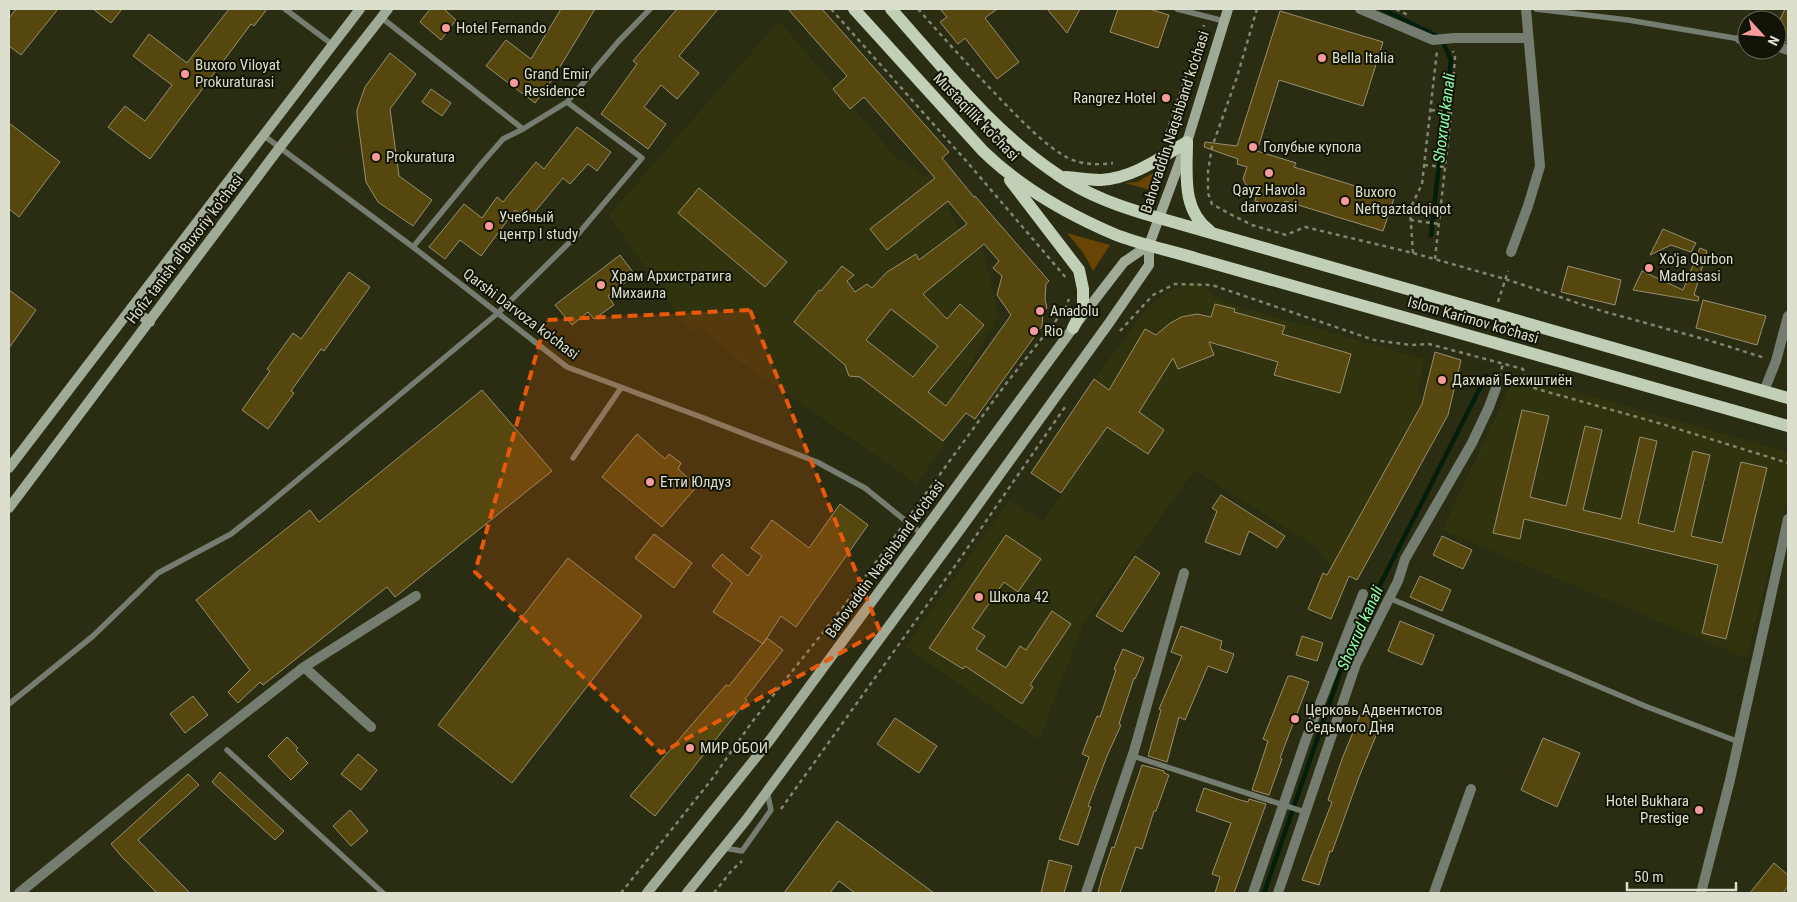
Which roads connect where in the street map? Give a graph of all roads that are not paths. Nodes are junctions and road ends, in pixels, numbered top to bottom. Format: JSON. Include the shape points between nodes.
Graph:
{"nodes":[{"id":1,"x":285,"y":9,"type":"edge"},
{"id":2,"x":360,"y":9,"type":"edge"},
{"id":3,"x":650,"y":9,"type":"edge"},
{"id":4,"x":854,"y":9,"type":"edge"},
{"id":5,"x":891,"y":9,"type":"edge"},
{"id":6,"x":1177,"y":9,"type":"edge"},
{"id":7,"x":1228,"y":9,"type":"edge"},
{"id":8,"x":1360,"y":9,"type":"edge"},
{"id":9,"x":1526,"y":9,"type":"edge"},
{"id":10,"x":1536,"y":9,"type":"edge"},
{"id":11,"x":385,"y":13,"type":"edge"},
{"id":12,"x":1224,"y":21,"type":"junction"},
{"id":13,"x":1737,"y":37,"type":"edge"},
{"id":14,"x":1528,"y":38,"type":"junction"},
{"id":15,"x":333,"y":45,"type":"junction"},
{"id":16,"x":567,"y":102,"type":"junction"},
{"id":17,"x":523,"y":129,"type":"junction"},
{"id":18,"x":263,"y":135,"type":"junction"},
{"id":19,"x":1187,"y":142,"type":"junction"},
{"id":20,"x":280,"y":147,"type":"junction"},
{"id":21,"x":1001,"y":168,"type":"junction"},
{"id":22,"x":1059,"y":176,"type":"junction"},
{"id":23,"x":1159,"y":218,"type":"junction"},
{"id":24,"x":1214,"y":234,"type":"junction"},
{"id":25,"x":1149,"y":245,"type":"junction"},
{"id":26,"x":413,"y":247,"type":"junction"},
{"id":27,"x":1511,"y":252,"type":"dead end"},
{"id":28,"x":131,"y":308,"type":"junction"},
{"id":29,"x":498,"y":313,"type":"junction"},
{"id":30,"x":1788,"y":316,"type":"edge"},
{"id":31,"x":150,"y":322,"type":"junction"},
{"id":32,"x":1072,"y":328,"type":"junction"},
{"id":33,"x":621,"y":388,"type":"junction"},
{"id":34,"x":1496,"y":388,"type":"dead end"},
{"id":35,"x":1764,"y":391,"type":"junction"},
{"id":36,"x":1788,"y":398,"type":"edge"},
{"id":37,"x":1788,"y":426,"type":"edge"},
{"id":38,"x":573,"y":458,"type":"dead end"},
{"id":39,"x":9,"y":468,"type":"edge"},
{"id":40,"x":9,"y":508,"type":"edge"},
{"id":41,"x":1788,"y":519,"type":"edge"},
{"id":42,"x":922,"y":534,"type":"junction"},
{"id":43,"x":1184,"y":573,"type":"dead end"},
{"id":44,"x":1363,"y":594,"type":"dead end"},
{"id":45,"x":416,"y":596,"type":"dead end"},
{"id":46,"x":1389,"y":598,"type":"junction"},
{"id":47,"x":304,"y":667,"type":"junction"},
{"id":48,"x":9,"y":704,"type":"edge"},
{"id":49,"x":371,"y":727,"type":"dead end"},
{"id":50,"x":1738,"y":742,"type":"junction"},
{"id":51,"x":227,"y":750,"type":"dead end"},
{"id":52,"x":1132,"y":756,"type":"junction"},
{"id":53,"x":1471,"y":789,"type":"dead end"},
{"id":54,"x":767,"y":791,"type":"junction"},
{"id":55,"x":1284,"y":805,"type":"junction"},
{"id":56,"x":1305,"y":812,"type":"junction"},
{"id":57,"x":724,"y":848,"type":"junction"},
{"id":58,"x":1281,"y":892,"type":"edge"},
{"id":59,"x":19,"y":893,"type":"edge"},
{"id":60,"x":383,"y":893,"type":"edge"},
{"id":61,"x":647,"y":893,"type":"edge"},
{"id":62,"x":687,"y":893,"type":"edge"},
{"id":63,"x":1086,"y":893,"type":"edge"},
{"id":64,"x":1253,"y":893,"type":"edge"},
{"id":65,"x":1434,"y":893,"type":"edge"},
{"id":66,"x":1700,"y":893,"type":"edge"}],
"edges":[{"from":1,"to":15,"type":"lane"},
{"from":2,"to":15,"type":"main road","name":"Hofiz tanish al Buxoriy ko'chasi"},
{"from":3,"to":16,"type":"lane"},
{"from":4,"to":21,"type":"main road","name":"Mustaqillik ko'chasi"},
{"from":5,"to":22,"type":"main road","name":"Mustaqillik ko'chasi","via":[[980,109],[1030,155]]},
{"from":6,"to":12,"type":"lane"},
{"from":7,"to":12,"type":"main road","name":"Bahovaddin Naqshband ko'chasi"},
{"from":8,"to":14,"type":"street","via":[[1433,40]]},
{"from":9,"to":14,"type":"street"},
{"from":10,"to":13,"type":"lane"},
{"from":11,"to":17,"type":"lane"},
{"from":11,"to":20,"type":"main road","name":"Hofiz tanish al Buxoriy ko'chasi"},
{"from":12,"to":19,"type":"main road","name":"Bahovaddin Naqshband ko'chasi"},
{"from":14,"to":27,"type":"street","via":[[1540,166]]},
{"from":15,"to":18,"type":"main road","name":"Hofiz tanish al Buxoriy ko'chasi"},
{"from":16,"to":17,"type":"lane"},
{"from":16,"to":29,"type":"lane","via":[[642,158],[579,233]]},
{"from":17,"to":26,"type":"lane","via":[[503,139]]},
{"from":18,"to":20,"type":"lane","name":"Qarshi Darvoza ko'chasi"},
{"from":18,"to":28,"type":"main road","name":"Hofiz tanish al Buxoriy ko'chasi"},
{"from":19,"to":22,"type":"main road","via":[[1140,170],[1121,176],[1103,180]]},
{"from":19,"to":23,"type":"main road","name":"Bahovaddin Naqshband ko'chasi"},
{"from":19,"to":24,"type":"main road","via":[[1188,196],[1201,225]]},
{"from":20,"to":26,"type":"lane","name":"Qarshi Darvoza ko'chasi"},
{"from":20,"to":31,"type":"main road","name":"Hofiz tanish al Buxoriy ko'chasi"},
{"from":21,"to":25,"type":"main road","name":"Mustaqillik ko'chasi","via":[[1035,194],[1056,205],[1115,234]]},
{"from":21,"to":32,"type":"main road","via":[[1079,270],[1082,308]]},
{"from":22,"to":23,"type":"main road","name":"Mustaqillik ko'chasi","via":[[1098,198]]},
{"from":23,"to":24,"type":"main road","name":"Islom Karimov ko'chasi"},
{"from":23,"to":25,"type":"main road","name":"Bahovaddin Naqshband ko'chasi"},
{"from":24,"to":35,"type":"main road","name":"Islom Karimov ko'chasi"},
{"from":25,"to":32,"type":"main road","name":"Bahovaddin Naqshband ko'chasi","via":[[1124,262]]},
{"from":25,"to":37,"type":"main road","name":"Islom Karimov ko'chasi"},
{"from":25,"to":54,"type":"main road","name":"Bahovaddin Naqshband ko'chasi","via":[[1149,265],[1110,323]]},
{"from":26,"to":29,"type":"lane","name":"Qarshi Darvoza ko'chasi"},
{"from":28,"to":31,"type":"main road"},
{"from":28,"to":39,"type":"main road","name":"Hofiz tanish al Buxoriy ko'chasi"},
{"from":29,"to":33,"type":"lane","name":"Qarshi Darvoza ko'chasi","via":[[567,367]]},
{"from":29,"to":48,"type":"lane","via":[[231,534],[158,572],[93,636]]},
{"from":30,"to":35,"type":"street"},
{"from":31,"to":40,"type":"main road","name":"Hofiz tanish al Buxoriy ko'chasi"},
{"from":32,"to":42,"type":"main road","name":"Bahovaddin Naqshband ko'chasi"},
{"from":33,"to":38,"type":"lane"},
{"from":33,"to":42,"type":"lane","name":"Qarshi Darvoza ko'chasi","via":[[818,462],[865,488]]},
{"from":34,"to":46,"type":"street","via":[[1472,443],[1405,559]]},
{"from":35,"to":36,"type":"main road","name":"Islom Karimov ko'chasi"},
{"from":41,"to":50,"type":"street"},
{"from":42,"to":61,"type":"main road","name":"Bahovaddin Naqshband ko'chasi","via":[[770,740]]},
{"from":43,"to":52,"type":"street"},
{"from":44,"to":55,"type":"street","via":[[1306,739]]},
{"from":45,"to":47,"type":"street"},
{"from":46,"to":50,"type":"lane","via":[[1644,706]]},
{"from":46,"to":56,"type":"street","via":[[1356,664]]},
{"from":47,"to":49,"type":"street"},
{"from":47,"to":59,"type":"street"},
{"from":50,"to":66,"type":"street"},
{"from":51,"to":60,"type":"lane"},
{"from":52,"to":55,"type":"lane"},
{"from":52,"to":63,"type":"street"},
{"from":53,"to":65,"type":"street"},
{"from":54,"to":57,"type":"main road","name":"Bahovaddin Naqshband ko'chasi"},
{"from":54,"to":57,"type":"lane","via":[[771,810],[742,851]]},
{"from":55,"to":56,"type":"lane"},
{"from":55,"to":64,"type":"street"},
{"from":56,"to":58,"type":"street"},
{"from":57,"to":62,"type":"main road","name":"Bahovaddin Naqshband ko'chasi"}]}
